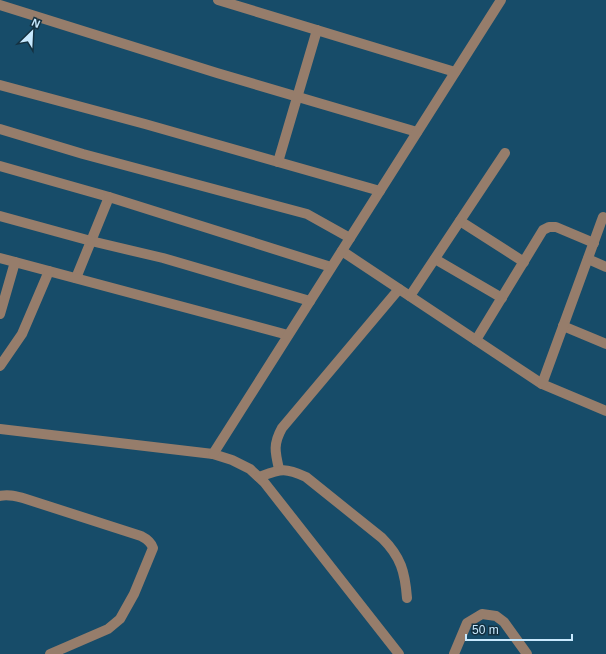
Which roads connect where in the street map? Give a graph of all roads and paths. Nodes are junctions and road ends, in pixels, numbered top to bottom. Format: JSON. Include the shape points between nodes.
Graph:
{"nodes":[{"id":1,"x":218,"y":0,"type":"edge"},
{"id":2,"x":501,"y":0,"type":"edge"},
{"id":3,"x":0,"y":5,"type":"edge"},
{"id":4,"x":317,"y":30,"type":"junction"},
{"id":5,"x":455,"y":72,"type":"junction"},
{"id":6,"x":0,"y":85,"type":"edge"},
{"id":7,"x":296,"y":97,"type":"junction"},
{"id":8,"x":0,"y":129,"type":"edge"},
{"id":9,"x":417,"y":132,"type":"junction"},
{"id":10,"x":505,"y":153,"type":"dead end"},
{"id":11,"x":278,"y":162,"type":"junction"},
{"id":12,"x":0,"y":166,"type":"edge"},
{"id":13,"x":380,"y":191,"type":"junction"},
{"id":14,"x":109,"y":197,"type":"junction"},
{"id":15,"x":0,"y":216,"type":"edge"},
{"id":16,"x":603,"y":217,"type":"dead end"},
{"id":17,"x":460,"y":221,"type":"junction"},
{"id":18,"x":350,"y":238,"type":"junction"},
{"id":19,"x":91,"y":241,"type":"junction"},
{"id":20,"x":594,"y":243,"type":"junction"},
{"id":21,"x":342,"y":251,"type":"junction"},
{"id":22,"x":0,"y":258,"type":"edge"},
{"id":23,"x":435,"y":259,"type":"junction"},
{"id":24,"x":588,"y":259,"type":"junction"},
{"id":25,"x":15,"y":262,"type":"junction"},
{"id":26,"x":524,"y":262,"type":"junction"},
{"id":27,"x":331,"y":267,"type":"junction"},
{"id":28,"x":606,"y":267,"type":"edge"},
{"id":29,"x":49,"y":271,"type":"junction"},
{"id":30,"x":76,"y":278,"type":"junction"},
{"id":31,"x":399,"y":289,"type":"junction"},
{"id":32,"x":410,"y":296,"type":"junction"},
{"id":33,"x":502,"y":298,"type":"junction"},
{"id":34,"x":310,"y":301,"type":"junction"},
{"id":35,"x":0,"y":312,"type":"edge"},
{"id":36,"x":563,"y":326,"type":"junction"},
{"id":37,"x":288,"y":335,"type":"junction"},
{"id":38,"x":476,"y":340,"type":"junction"},
{"id":39,"x":606,"y":344,"type":"edge"},
{"id":40,"x":0,"y":366,"type":"edge"},
{"id":41,"x":542,"y":384,"type":"junction"},
{"id":42,"x":606,"y":411,"type":"edge"},
{"id":43,"x":0,"y":429,"type":"edge"},
{"id":44,"x":213,"y":454,"type":"junction"},
{"id":45,"x":279,"y":469,"type":"junction"},
{"id":46,"x":258,"y":477,"type":"junction"},
{"id":47,"x":0,"y":496,"type":"edge"},
{"id":48,"x":407,"y":598,"type":"dead end"},
{"id":49,"x":50,"y":654,"type":"edge"},
{"id":50,"x":399,"y":654,"type":"edge"},
{"id":51,"x":454,"y":654,"type":"edge"},
{"id":52,"x":527,"y":654,"type":"edge"}],
"edges":[{"from":1,"to":4,"type":"street"},
{"from":2,"to":5,"type":"street"},
{"from":3,"to":7,"type":"street"},
{"from":4,"to":5,"type":"street"},
{"from":4,"to":7,"type":"street"},
{"from":5,"to":9,"type":"street"},
{"from":6,"to":11,"type":"street"},
{"from":7,"to":9,"type":"street"},
{"from":7,"to":11,"type":"street"},
{"from":8,"to":18,"type":"street","via":[[307,214]]},
{"from":9,"to":13,"type":"street"},
{"from":10,"to":17,"type":"street"},
{"from":11,"to":13,"type":"street"},
{"from":12,"to":14,"type":"street"},
{"from":13,"to":18,"type":"street"},
{"from":14,"to":19,"type":"street"},
{"from":14,"to":27,"type":"street"},
{"from":15,"to":19,"type":"street"},
{"from":16,"to":20,"type":"street"},
{"from":17,"to":23,"type":"street"},
{"from":17,"to":26,"type":"street"},
{"from":18,"to":21,"type":"street"},
{"from":19,"to":30,"type":"street"},
{"from":19,"to":34,"type":"street","via":[[163,258]]},
{"from":20,"to":24,"type":"street"},
{"from":20,"to":26,"type":"street","via":[[549,227],[543,230]]},
{"from":21,"to":27,"type":"street"},
{"from":21,"to":31,"type":"street"},
{"from":22,"to":25,"type":"street"},
{"from":23,"to":32,"type":"street"},
{"from":23,"to":33,"type":"street"},
{"from":24,"to":28,"type":"street"},
{"from":24,"to":36,"type":"street"},
{"from":25,"to":29,"type":"street"},
{"from":25,"to":35,"type":"street"},
{"from":26,"to":33,"type":"street"},
{"from":27,"to":34,"type":"street"},
{"from":29,"to":30,"type":"street"},
{"from":29,"to":40,"type":"street","via":[[22,334]]},
{"from":30,"to":37,"type":"street"},
{"from":31,"to":32,"type":"street"},
{"from":31,"to":45,"type":"street","via":[[282,428],[275,446]]},
{"from":32,"to":38,"type":"street"},
{"from":33,"to":38,"type":"street"},
{"from":34,"to":37,"type":"street"},
{"from":36,"to":39,"type":"street"},
{"from":36,"to":41,"type":"street"},
{"from":37,"to":44,"type":"street"},
{"from":38,"to":41,"type":"street"},
{"from":41,"to":42,"type":"street"},
{"from":43,"to":44,"type":"street"},
{"from":44,"to":46,"type":"street","via":[[250,469]]},
{"from":45,"to":46,"type":"street"},
{"from":45,"to":48,"type":"street","via":[[306,477],[382,538],[402,565]]},
{"from":46,"to":50,"type":"street"},
{"from":47,"to":49,"type":"street","via":[[12,495],[23,498],[141,536],[148,540],[153,548],[134,594],[120,619],[108,629]]},
{"from":51,"to":52,"type":"street","via":[[468,623],[482,614],[496,616],[504,622]]}]}
